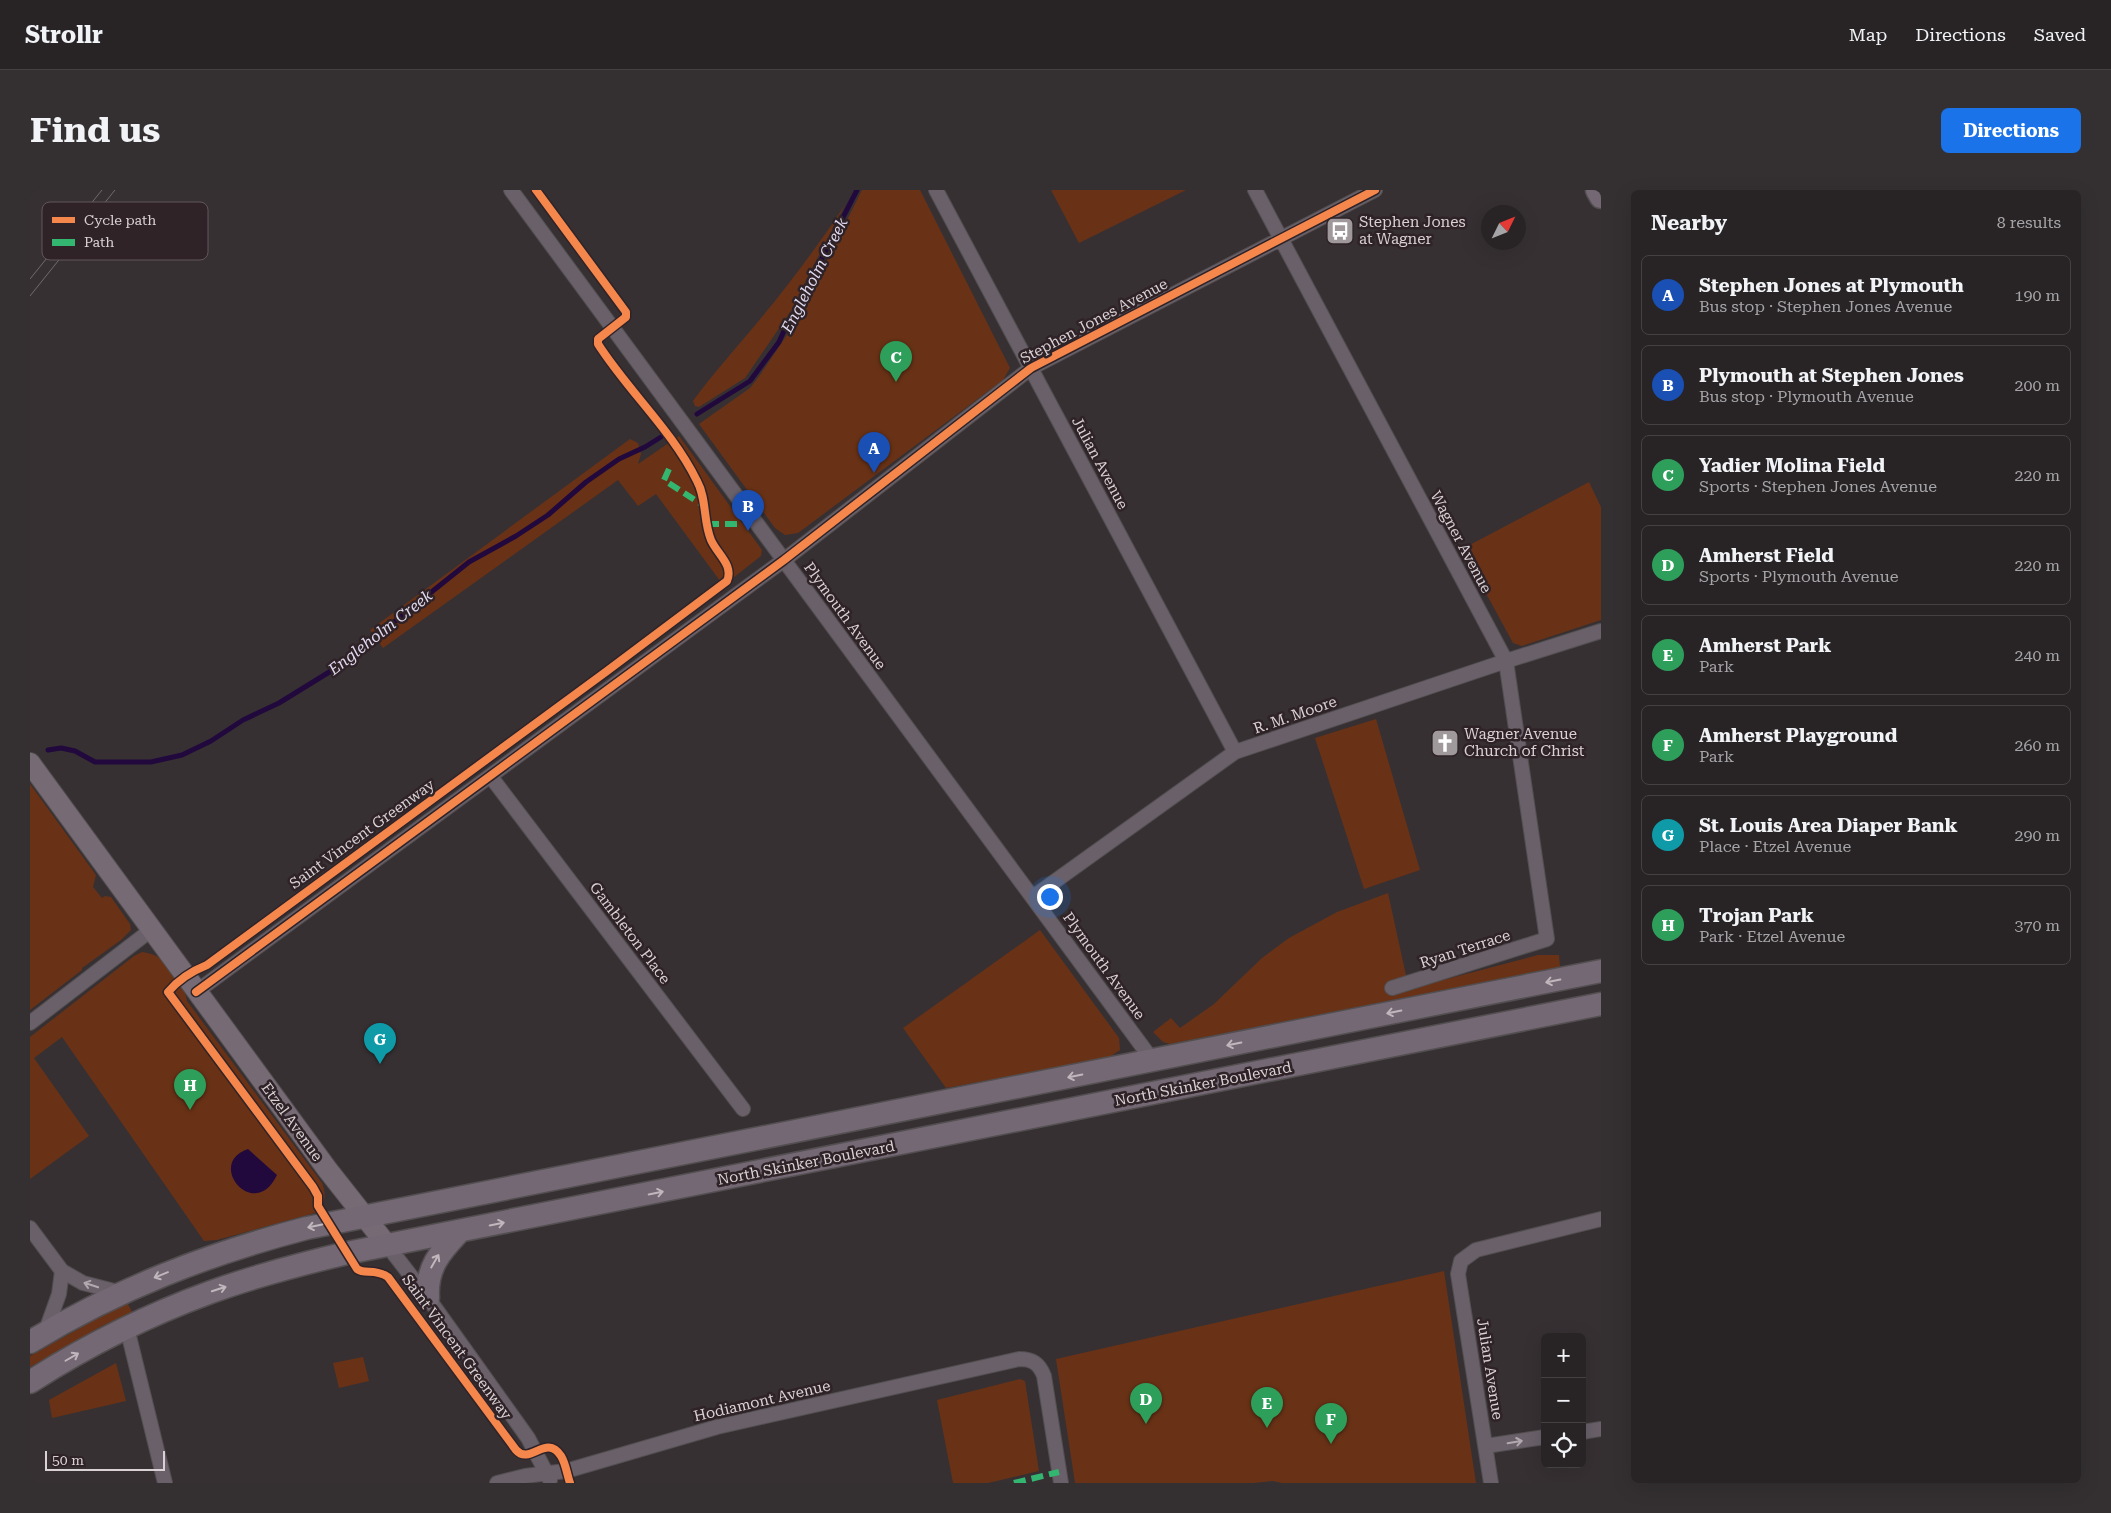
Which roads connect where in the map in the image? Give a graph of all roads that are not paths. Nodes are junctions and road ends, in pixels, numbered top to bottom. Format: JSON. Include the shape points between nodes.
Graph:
{"nodes":[{"id":1,"x":511,"y":190,"type":"edge"},
{"id":2,"x":936,"y":190,"type":"edge"},
{"id":3,"x":1255,"y":190,"type":"edge"},
{"id":4,"x":1375,"y":190,"type":"edge"},
{"id":5,"x":1597,"y":190,"type":"edge"},
{"id":6,"x":1601,"y":197,"type":"edge"},
{"id":7,"x":1281,"y":238,"type":"junction"},
{"id":8,"x":1031,"y":368,"type":"junction"},
{"id":9,"x":784,"y":560,"type":"junction"},
{"id":10,"x":1601,"y":632,"type":"edge"},
{"id":11,"x":1506,"y":661,"type":"junction"},
{"id":12,"x":1235,"y":752,"type":"junction"},
{"id":13,"x":30,"y":763,"type":"edge"},
{"id":14,"x":491,"y":777,"type":"junction"},
{"id":15,"x":1033,"y":897,"type":"junction"},
{"id":16,"x":152,"y":930,"type":"junction"},
{"id":17,"x":1547,"y":939,"type":"joint"},
{"id":18,"x":1601,"y":972,"type":"edge"},
{"id":19,"x":1392,"y":988,"type":"dead end"},
{"id":20,"x":196,"y":992,"type":"junction"},
{"id":21,"x":1601,"y":1004,"type":"edge"},
{"id":22,"x":30,"y":1024,"type":"edge"},
{"id":23,"x":1153,"y":1061,"type":"junction"},
{"id":24,"x":743,"y":1109,"type":"dead end"},
{"id":25,"x":363,"y":1216,"type":"junction"},
{"id":26,"x":1601,"y":1219,"type":"edge"},
{"id":27,"x":30,"y":1228,"type":"edge"},
{"id":28,"x":459,"y":1232,"type":"junction"},
{"id":29,"x":387,"y":1245,"type":"junction"},
{"id":30,"x":62,"y":1271,"type":"junction"},
{"id":31,"x":122,"y":1293,"type":"junction"},
{"id":32,"x":428,"y":1298,"type":"junction"},
{"id":33,"x":127,"y":1328,"type":"junction"},
{"id":34,"x":37,"y":1338,"type":"edge"},
{"id":35,"x":30,"y":1382,"type":"edge"},
{"id":36,"x":1601,"y":1429,"type":"edge"},
{"id":37,"x":1586,"y":1431,"type":"edge"},
{"id":38,"x":1541,"y":1438,"type":"edge"},
{"id":39,"x":1486,"y":1446,"type":"junction"},
{"id":40,"x":549,"y":1478,"type":"edge"},
{"id":41,"x":164,"y":1483,"type":"edge"},
{"id":42,"x":497,"y":1483,"type":"edge"},
{"id":43,"x":1061,"y":1483,"type":"edge"},
{"id":44,"x":1491,"y":1483,"type":"edge"}],
"edges":[{"from":1,"to":9,"type":"street","name":"Plymouth Avenue"},
{"from":2,"to":8,"type":"street","name":"Julian Avenue"},
{"from":3,"to":7,"type":"street","name":"Wagner Avenue"},
{"from":4,"to":7,"type":"street","name":"Stephen Jones Avenue"},
{"from":5,"to":6,"type":"main road"},
{"from":7,"to":8,"type":"street","name":"Stephen Jones Avenue"},
{"from":7,"to":11,"type":"street","name":"Wagner Avenue"},
{"from":8,"to":9,"type":"street","name":"Stephen Jones Avenue"},
{"from":8,"to":12,"type":"street","name":"Julian Avenue"},
{"from":9,"to":14,"type":"street","name":"Stephen Jones Avenue"},
{"from":9,"to":15,"type":"street","name":"Plymouth Avenue"},
{"from":10,"to":11,"type":"street","name":"R. M. Moore"},
{"from":11,"to":12,"type":"street","name":"R. M. Moore"},
{"from":11,"to":17,"type":"street","name":"Wagner Avenue"},
{"from":12,"to":15,"type":"street","name":"R. M. Moore"},
{"from":13,"to":16,"type":"street","name":"Etzel Avenue"},
{"from":14,"to":20,"type":"street","name":"Stephen Jones Avenue"},
{"from":14,"to":24,"type":"street","name":"Gambleton Place"},
{"from":15,"to":23,"type":"street","name":"Plymouth Avenue"},
{"from":16,"to":20,"type":"street","name":"Etzel Avenue"},
{"from":16,"to":22,"type":"street"},
{"from":17,"to":19,"type":"street","name":"Ryan Terrace"},
{"from":18,"to":23,"type":"main road","one_way":true},
{"from":20,"to":25,"type":"street","name":"Etzel Avenue"},
{"from":28,"to":21,"type":"main road","name":"North Skinker Boulevard","one_way":true},
{"from":23,"to":25,"type":"main road","one_way":true},
{"from":25,"to":29,"type":"street","name":"Etzel Avenue"},
{"from":25,"to":31,"type":"main road","one_way":true,"via":[[252,1242]]},
{"from":26,"to":39,"type":"street","name":"Julian Avenue","via":[[1476,1250],[1461,1261],[1458,1274]]},
{"from":27,"to":30,"type":"street"},
{"from":28,"to":29,"type":"main road","name":"North Skinker Boulevard"},
{"from":32,"to":28,"type":"main road","one_way":true,"via":[[431,1267]]},
{"from":29,"to":32,"type":"street","name":"Etzel Avenue"},
{"from":33,"to":29,"type":"main road","name":"North Skinker Boulevard","one_way":true,"via":[[210,1292],[253,1278]]},
{"from":31,"to":30,"type":"street","one_way":true,"via":[[88,1285]]},
{"from":30,"to":34,"type":"street","via":[[59,1294]]},
{"from":31,"to":34,"type":"main road"},
{"from":32,"to":40,"type":"street","name":"Etzel Avenue","via":[[528,1438]]},
{"from":35,"to":33,"type":"main road","name":"North Skinker Boulevard","one_way":true},
{"from":33,"to":41,"type":"street"},
{"from":36,"to":37,"type":"street"},
{"from":39,"to":38,"type":"street","one_way":true},
{"from":39,"to":44,"type":"street","name":"Julian Avenue"},
{"from":40,"to":42,"type":"street","name":"Hodiamont Avenue"},
{"from":40,"to":43,"type":"street","name":"Hodiamont Avenue","via":[[717,1427],[909,1382],[1028,1359],[1036,1362],[1044,1376]]}]}
